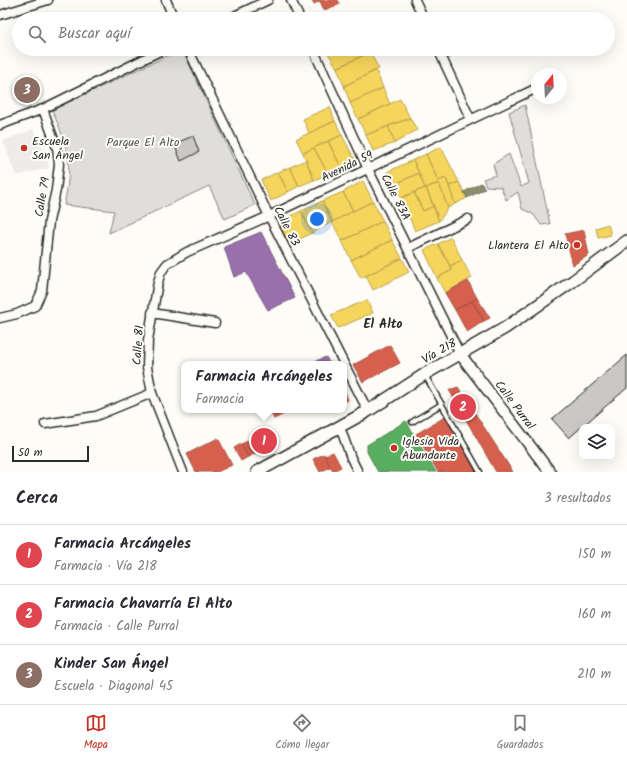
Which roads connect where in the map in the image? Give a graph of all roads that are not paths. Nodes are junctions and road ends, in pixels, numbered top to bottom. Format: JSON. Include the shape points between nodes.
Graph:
{"nodes":[{"id":1,"x":48,"y":0,"type":"edge"},
{"id":2,"x":166,"y":0,"type":"edge"},
{"id":3,"x":268,"y":0,"type":"edge"},
{"id":4,"x":291,"y":0,"type":"edge"},
{"id":5,"x":415,"y":0,"type":"edge"},
{"id":6,"x":171,"y":12,"type":"edge"},
{"id":7,"x":243,"y":12,"type":"edge"},
{"id":8,"x":297,"y":12,"type":"edge"},
{"id":9,"x":421,"y":12,"type":"edge"},
{"id":10,"x":0,"y":15,"type":"edge"},
{"id":11,"x":150,"y":56,"type":"edge"},
{"id":12,"x":191,"y":56,"type":"edge"},
{"id":13,"x":316,"y":56,"type":"edge"},
{"id":14,"x":441,"y":56,"type":"edge"},
{"id":15,"x":531,"y":91,"type":"edge"},
{"id":16,"x":43,"y":109,"type":"junction"},
{"id":17,"x":470,"y":118,"type":"junction"},
{"id":18,"x":0,"y":125,"type":"edge"},
{"id":19,"x":368,"y":169,"type":"junction"},
{"id":20,"x":269,"y":216,"type":"junction"},
{"id":21,"x":468,"y":219,"type":"dead end"},
{"id":22,"x":627,"y":241,"type":"edge"},
{"id":23,"x":408,"y":248,"type":"junction"},
{"id":24,"x":167,"y":264,"type":"joint"},
{"id":25,"x":152,"y":313,"type":"junction"},
{"id":26,"x":0,"y":318,"type":"edge"},
{"id":27,"x":215,"y":322,"type":"dead end"},
{"id":28,"x":460,"y":354,"type":"junction"},
{"id":29,"x":343,"y":361,"type":"edge"},
{"id":30,"x":347,"y":370,"type":"edge"},
{"id":31,"x":425,"y":374,"type":"junction"},
{"id":32,"x":152,"y":393,"type":"junction"},
{"id":33,"x":442,"y":404,"type":"junction"},
{"id":34,"x":368,"y":411,"type":"junction"},
{"id":35,"x":412,"y":422,"type":"dead end"},
{"id":36,"x":45,"y":424,"type":"dead end"},
{"id":37,"x":340,"y":426,"type":"junction"},
{"id":38,"x":183,"y":472,"type":"edge"},
{"id":39,"x":257,"y":472,"type":"edge"},
{"id":40,"x":358,"y":472,"type":"edge"},
{"id":41,"x":480,"y":472,"type":"edge"},
{"id":42,"x":550,"y":472,"type":"edge"}],
"edges":[{"from":1,"to":10,"type":"street"},
{"from":2,"to":6,"type":"street"},
{"from":3,"to":7,"type":"street"},
{"from":4,"to":8,"type":"street"},
{"from":5,"to":9,"type":"street"},
{"from":11,"to":16,"type":"street"},
{"from":12,"to":20,"type":"street","name":"Calle 83"},
{"from":13,"to":19,"type":"street","name":"Calle 83A"},
{"from":14,"to":17,"type":"street"},
{"from":15,"to":17,"type":"street","name":"Avenida 59"},
{"from":16,"to":18,"type":"street"},
{"from":16,"to":26,"type":"street","name":"Calle 79","via":[[57,148],[59,164],[49,221],[42,291],[35,306]]},
{"from":17,"to":19,"type":"street","name":"Avenida 59"},
{"from":19,"to":20,"type":"street","name":"Avenida 59"},
{"from":19,"to":23,"type":"street","name":"Calle 83A"},
{"from":20,"to":24,"type":"street","name":"Avenida 59","via":[[187,252]]},
{"from":20,"to":29,"type":"street","name":"Calle 83"},
{"from":21,"to":23,"type":"street"},
{"from":22,"to":28,"type":"main road","name":"Vía 218","via":[[506,328]]},
{"from":23,"to":28,"type":"street","name":"Calle 83A"},
{"from":24,"to":25,"type":"street","name":"Calle 81","via":[[161,272]]},
{"from":25,"to":27,"type":"street"},
{"from":25,"to":32,"type":"street","name":"Calle 81","via":[[147,367]]},
{"from":28,"to":31,"type":"main road","name":"Vía 218"},
{"from":28,"to":42,"type":"street","name":"Calle Purral"},
{"from":30,"to":34,"type":"street","name":"Calle 83"},
{"from":31,"to":33,"type":"lane"},
{"from":31,"to":34,"type":"main road","name":"Vía 218"},
{"from":32,"to":36,"type":"street","via":[[96,416]]},
{"from":32,"to":38,"type":"street","name":"Calle 81"},
{"from":33,"to":35,"type":"lane"},
{"from":33,"to":41,"type":"lane"},
{"from":34,"to":37,"type":"main road","name":"Vía 218"},
{"from":37,"to":39,"type":"main road","name":"Vía 218"},
{"from":37,"to":40,"type":"street"}]}
